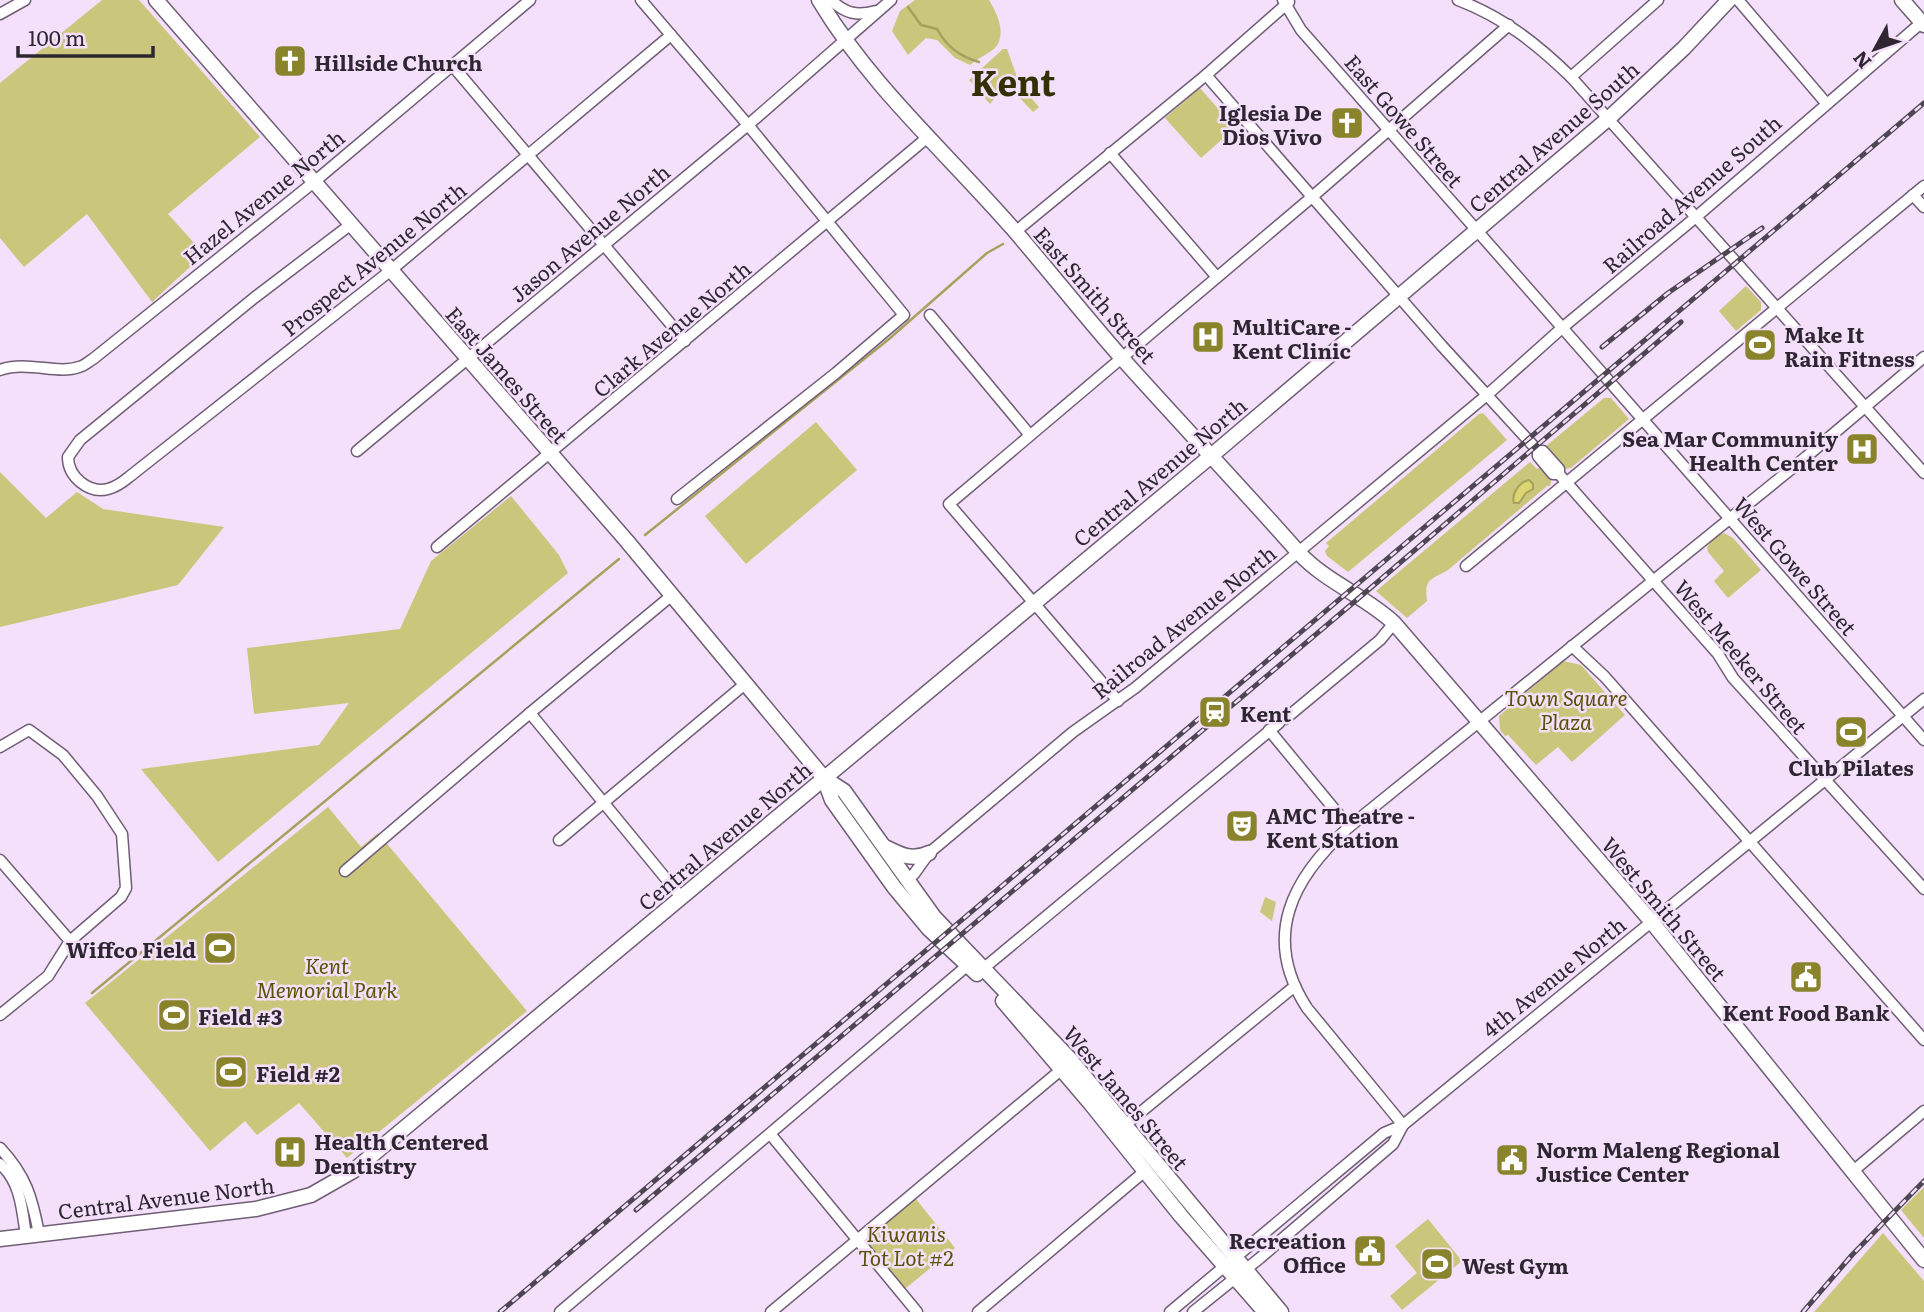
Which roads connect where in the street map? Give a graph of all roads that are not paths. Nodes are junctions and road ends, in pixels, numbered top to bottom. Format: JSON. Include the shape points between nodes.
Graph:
{"nodes":[{"id":1,"x":25,"y":0,"type":"edge"},
{"id":2,"x":156,"y":0,"type":"edge"},
{"id":3,"x":530,"y":0,"type":"edge"},
{"id":4,"x":641,"y":0,"type":"edge"},
{"id":5,"x":819,"y":0,"type":"edge"},
{"id":6,"x":831,"y":0,"type":"edge"},
{"id":7,"x":891,"y":0,"type":"edge"},
{"id":8,"x":1458,"y":0,"type":"edge"},
{"id":9,"x":1658,"y":0,"type":"edge"},
{"id":10,"x":1729,"y":0,"type":"edge"},
{"id":11,"x":1738,"y":0,"type":"edge"},
{"id":12,"x":1902,"y":0,"type":"edge"},
{"id":13,"x":1287,"y":2,"type":"edge"},
{"id":14,"x":879,"y":11,"type":"junction"},
{"id":15,"x":0,"y":14,"type":"edge"},
{"id":16,"x":1923,"y":24,"type":"edge"},
{"id":17,"x":1509,"y":25,"type":"junction"},
{"id":18,"x":671,"y":35,"type":"junction"},
{"id":19,"x":845,"y":41,"type":"junction"},
{"id":20,"x":453,"y":65,"type":"junction"},
{"id":21,"x":1206,"y":75,"type":"junction"},
{"id":22,"x":1571,"y":77,"type":"junction"},
{"id":23,"x":1826,"y":103,"type":"junction"},
{"id":24,"x":1609,"y":118,"type":"junction"},
{"id":25,"x":748,"y":125,"type":"junction"},
{"id":26,"x":1389,"y":130,"type":"junction"},
{"id":27,"x":928,"y":137,"type":"junction"},
{"id":28,"x":1110,"y":153,"type":"junction"},
{"id":29,"x":529,"y":155,"type":"junction"},
{"id":30,"x":314,"y":182,"type":"junction"},
{"id":31,"x":1924,"y":186,"type":"edge"},
{"id":32,"x":1913,"y":195,"type":"junction"},
{"id":33,"x":1312,"y":197,"type":"junction"},
{"id":34,"x":1924,"y":207,"type":"edge"},
{"id":35,"x":1696,"y":217,"type":"junction"},
{"id":36,"x":827,"y":221,"type":"junction"},
{"id":37,"x":350,"y":225,"type":"junction"},
{"id":38,"x":1476,"y":230,"type":"junction"},
{"id":39,"x":1015,"y":232,"type":"junction"},
{"id":40,"x":604,"y":244,"type":"junction"},
{"id":41,"x":390,"y":271,"type":"junction"},
{"id":42,"x":1216,"y":276,"type":"junction"},
{"id":43,"x":1398,"y":296,"type":"junction"},
{"id":44,"x":1777,"y":307,"type":"junction"},
{"id":45,"x":930,"y":315,"type":"dead end"},
{"id":46,"x":1562,"y":328,"type":"junction"},
{"id":47,"x":685,"y":341,"type":"junction"},
{"id":48,"x":1121,"y":356,"type":"junction"},
{"id":49,"x":1924,"y":356,"type":"edge"},
{"id":50,"x":467,"y":360,"type":"junction"},
{"id":51,"x":0,"y":370,"type":"edge"},
{"id":52,"x":1611,"y":383,"type":"joint"},
{"id":53,"x":1487,"y":395,"type":"junction"},
{"id":54,"x":1866,"y":407,"type":"junction"},
{"id":55,"x":1644,"y":419,"type":"junction"},
{"id":56,"x":1029,"y":434,"type":"junction"},
{"id":57,"x":357,"y":451,"type":"dead end"},
{"id":58,"x":551,"y":454,"type":"junction"},
{"id":59,"x":1211,"y":456,"type":"junction"},
{"id":60,"x":1924,"y":473,"type":"edge"},
{"id":61,"x":1562,"y":478,"type":"junction"},
{"id":62,"x":677,"y":499,"type":"dead end"},
{"id":63,"x":1729,"y":517,"type":"junction"},
{"id":64,"x":437,"y":547,"type":"dead end"},
{"id":65,"x":1298,"y":552,"type":"junction"},
{"id":66,"x":1466,"y":566,"type":"dead end"},
{"id":67,"x":1653,"y":579,"type":"junction"},
{"id":68,"x":671,"y":596,"type":"junction"},
{"id":69,"x":1360,"y":597,"type":"joint"},
{"id":70,"x":1033,"y":603,"type":"junction"},
{"id":71,"x":1394,"y":623,"type":"junction"},
{"id":72,"x":1572,"y":646,"type":"junction"},
{"id":73,"x":745,"y":684,"type":"junction"},
{"id":74,"x":1924,"y":699,"type":"edge"},
{"id":75,"x":1118,"y":701,"type":"junction"},
{"id":76,"x":530,"y":713,"type":"junction"},
{"id":77,"x":1903,"y":716,"type":"junction"},
{"id":78,"x":1478,"y":722,"type":"junction"},
{"id":79,"x":1269,"y":730,"type":"junction"},
{"id":80,"x":1924,"y":740,"type":"edge"},
{"id":81,"x":0,"y":747,"type":"edge"},
{"id":82,"x":824,"y":778,"type":"junction"},
{"id":83,"x":1827,"y":779,"type":"junction"},
{"id":84,"x":604,"y":802,"type":"junction"},
{"id":85,"x":1349,"y":827,"type":"junction"},
{"id":86,"x":559,"y":840,"type":"dead end"},
{"id":87,"x":1749,"y":842,"type":"junction"},
{"id":88,"x":883,"y":846,"type":"junction"},
{"id":89,"x":929,"y":853,"type":"junction"},
{"id":90,"x":0,"y":860,"type":"edge"},
{"id":91,"x":345,"y":871,"type":"dead end"},
{"id":92,"x":906,"y":879,"type":"junction"},
{"id":93,"x":1924,"y":889,"type":"edge"},
{"id":94,"x":681,"y":897,"type":"junction"},
{"id":95,"x":934,"y":917,"type":"joint"},
{"id":96,"x":1650,"y":921,"type":"junction"},
{"id":97,"x":70,"y":941,"type":"junction"},
{"id":98,"x":968,"y":965,"type":"junction"},
{"id":99,"x":984,"y":968,"type":"junction"},
{"id":100,"x":1295,"y":986,"type":"junction"},
{"id":101,"x":0,"y":1015,"type":"edge"},
{"id":102,"x":1924,"y":1040,"type":"edge"},
{"id":103,"x":1062,"y":1069,"type":"junction"},
{"id":104,"x":1080,"y":1091,"type":"junction"},
{"id":105,"x":1924,"y":1111,"type":"edge"},
{"id":106,"x":1125,"y":1125,"type":"junction"},
{"id":107,"x":1403,"y":1125,"type":"junction"},
{"id":108,"x":771,"y":1135,"type":"junction"},
{"id":109,"x":0,"y":1148,"type":"edge"},
{"id":110,"x":0,"y":1164,"type":"edge"},
{"id":111,"x":1145,"y":1171,"type":"junction"},
{"id":112,"x":1853,"y":1172,"type":"junction"},
{"id":113,"x":33,"y":1235,"type":"junction"},
{"id":114,"x":0,"y":1239,"type":"edge"},
{"id":115,"x":858,"y":1240,"type":"junction"},
{"id":116,"x":1924,"y":1260,"type":"edge"},
{"id":117,"x":1230,"y":1262,"type":"junction"},
{"id":118,"x":1241,"y":1274,"type":"junction"},
{"id":119,"x":560,"y":1312,"type":"edge"},
{"id":120,"x":771,"y":1312,"type":"edge"},
{"id":121,"x":917,"y":1312,"type":"edge"},
{"id":122,"x":978,"y":1312,"type":"edge"},
{"id":123,"x":1170,"y":1312,"type":"edge"},
{"id":124,"x":1193,"y":1312,"type":"edge"},
{"id":125,"x":1265,"y":1312,"type":"edge"},
{"id":126,"x":1281,"y":1312,"type":"edge"}],
"edges":[{"from":1,"to":15,"type":"street"},
{"from":2,"to":30,"type":"main road","name":"East James Street"},
{"from":3,"to":20,"type":"street","name":"Hazel Avenue North"},
{"from":4,"to":18,"type":"street"},
{"from":5,"to":19,"type":"main road","name":"East Smith Street"},
{"from":6,"to":14,"type":"street","via":[[848,13]]},
{"from":7,"to":14,"type":"street","name":"Jason Avenue North"},
{"from":8,"to":17,"type":"street"},
{"from":9,"to":22,"type":"street"},
{"from":10,"to":24,"type":"main road","name":"Central Avenue South"},
{"from":11,"to":23,"type":"street"},
{"from":12,"to":16,"type":"main road"},
{"from":13,"to":21,"type":"street"},
{"from":13,"to":26,"type":"street","name":"East Gowe Street","via":[[1301,30]]},
{"from":14,"to":19,"type":"street","name":"Jason Avenue North"},
{"from":16,"to":23,"type":"street","name":"Railroad Avenue South"},
{"from":17,"to":22,"type":"street"},
{"from":17,"to":26,"type":"street"},
{"from":18,"to":25,"type":"street"},
{"from":18,"to":29,"type":"street","name":"Prospect Avenue North"},
{"from":19,"to":25,"type":"street","name":"Jason Avenue North"},
{"from":19,"to":27,"type":"main road","name":"East Smith Street"},
{"from":20,"to":29,"type":"street"},
{"from":20,"to":30,"type":"street","name":"Hazel Avenue North"},
{"from":21,"to":28,"type":"street"},
{"from":21,"to":33,"type":"street","name":"West Meeker Street"},
{"from":22,"to":24,"type":"street"},
{"from":23,"to":35,"type":"street","name":"Railroad Avenue South"},
{"from":24,"to":35,"type":"street"},
{"from":24,"to":38,"type":"main road","name":"Central Avenue South"},
{"from":25,"to":36,"type":"street"},
{"from":25,"to":40,"type":"street","name":"Jason Avenue North"},
{"from":26,"to":33,"type":"street"},
{"from":26,"to":38,"type":"street","name":"East Gowe Street"},
{"from":27,"to":36,"type":"street","name":"Clark Avenue North"},
{"from":27,"to":39,"type":"main road","name":"East Smith Street"},
{"from":28,"to":39,"type":"street"},
{"from":28,"to":42,"type":"street"},
{"from":29,"to":40,"type":"street"},
{"from":29,"to":41,"type":"street","name":"Prospect Avenue North"},
{"from":30,"to":37,"type":"main road","name":"East James Street"},
{"from":30,"to":51,"type":"street","name":"Hazel Avenue North","via":[[80,367],[30,365]]},
{"from":31,"to":32,"type":"street"},
{"from":32,"to":34,"type":"street"},
{"from":32,"to":44,"type":"street"},
{"from":33,"to":42,"type":"street"},
{"from":33,"to":43,"type":"street","name":"West Meeker Street"},
{"from":35,"to":44,"type":"street"},
{"from":35,"to":46,"type":"street","name":"Railroad Avenue South"},
{"from":36,"to":47,"type":"street","name":"Clark Avenue North"},
{"from":36,"to":62,"type":"street","via":[[904,314]]},
{"from":37,"to":41,"type":"main road","name":"East James Street"},
{"from":37,"to":41,"type":"street","name":"Prospect Avenue North","via":[[80,440],[68,457],[72,472],[89,487],[107,489],[121,483]]},
{"from":38,"to":43,"type":"main road","name":"Central Avenue South"},
{"from":38,"to":46,"type":"street","name":"East Gowe Street"},
{"from":39,"to":48,"type":"main road","name":"East Smith Street"},
{"from":40,"to":47,"type":"street"},
{"from":40,"to":50,"type":"street","name":"Jason Avenue North"},
{"from":41,"to":50,"type":"main road","name":"East James Street"},
{"from":42,"to":48,"type":"street"},
{"from":43,"to":53,"type":"street","name":"West Meeker Street"},
{"from":43,"to":59,"type":"main road","name":"Central Avenue North"},
{"from":44,"to":54,"type":"street"},
{"from":44,"to":55,"type":"street"},
{"from":45,"to":56,"type":"street"},
{"from":46,"to":52,"type":"street","name":"East Gowe Street"},
{"from":46,"to":53,"type":"street","name":"Railroad Avenue South"},
{"from":47,"to":58,"type":"street","name":"Clark Avenue North"},
{"from":48,"to":56,"type":"street"},
{"from":48,"to":59,"type":"main road","name":"East Smith Street"},
{"from":49,"to":54,"type":"street"},
{"from":50,"to":57,"type":"street","name":"Jason Avenue North"},
{"from":50,"to":58,"type":"main road","name":"East James Street"},
{"from":52,"to":55,"type":"street","name":"West Gowe Street"},
{"from":53,"to":61,"type":"street","name":"West Meeker Street","via":[[1543,451]]},
{"from":53,"to":65,"type":"street","name":"Railroad Avenue North"},
{"from":54,"to":60,"type":"street"},
{"from":54,"to":63,"type":"street"},
{"from":55,"to":61,"type":"street"},
{"from":55,"to":63,"type":"street","name":"West Gowe Street"},
{"from":56,"to":70,"type":"street","via":[[949,504]]},
{"from":58,"to":64,"type":"street","name":"Clark Avenue North"},
{"from":58,"to":68,"type":"main road","name":"East James Street"},
{"from":59,"to":65,"type":"main road","name":"East Smith Street"},
{"from":59,"to":70,"type":"main road","name":"Central Avenue North"},
{"from":61,"to":66,"type":"street"},
{"from":61,"to":67,"type":"street","name":"West Meeker Street"},
{"from":63,"to":67,"type":"street"},
{"from":63,"to":77,"type":"street","name":"West Gowe Street"},
{"from":65,"to":69,"type":"main road","name":"East Smith Street"},
{"from":65,"to":75,"type":"street","name":"Railroad Avenue North"},
{"from":67,"to":72,"type":"street"},
{"from":67,"to":83,"type":"street","name":"West Meeker Street","via":[[1733,678]]},
{"from":68,"to":73,"type":"main road","name":"East James Street"},
{"from":68,"to":76,"type":"street"},
{"from":69,"to":71,"type":"main road","name":"West Smith Street"},
{"from":70,"to":75,"type":"street"},
{"from":70,"to":82,"type":"main road","name":"Central Avenue North"},
{"from":71,"to":78,"type":"main road","name":"West Smith Street"},
{"from":71,"to":79,"type":"street","via":[[1380,640]]},
{"from":72,"to":78,"type":"street"},
{"from":72,"to":87,"type":"street","via":[[1605,677]]},
{"from":73,"to":82,"type":"main road","name":"East James Street"},
{"from":73,"to":84,"type":"street"},
{"from":74,"to":77,"type":"street","name":"4th Avenue North"},
{"from":75,"to":89,"type":"street","name":"Railroad Avenue North","via":[[1073,732]]},
{"from":76,"to":84,"type":"street"},
{"from":76,"to":91,"type":"street"},
{"from":77,"to":80,"type":"street","name":"West Gowe Street"},
{"from":77,"to":83,"type":"street","name":"4th Avenue North"},
{"from":78,"to":85,"type":"street"},
{"from":78,"to":96,"type":"main road","name":"West Smith Street"},
{"from":79,"to":85,"type":"street"},
{"from":79,"to":99,"type":"street"},
{"from":81,"to":97,"type":"street","via":[[29,730],[63,755],[122,834],[126,888]]},
{"from":82,"to":88,"type":"main road","name":"East James Street","via":[[844,791]]},
{"from":82,"to":94,"type":"main road","name":"Central Avenue North"},
{"from":82,"to":98,"type":"main road","name":"East James Street","via":[[832,800],[894,887],[929,929]]},
{"from":83,"to":87,"type":"street","name":"4th Avenue North"},
{"from":83,"to":93,"type":"street","name":"West Meeker Street"},
{"from":84,"to":86,"type":"street"},
{"from":84,"to":94,"type":"street"},
{"from":85,"to":100,"type":"street","via":[[1318,857],[1293,897],[1285,952]]},
{"from":87,"to":96,"type":"street","name":"4th Avenue North"},
{"from":87,"to":102,"type":"street"},
{"from":88,"to":89,"type":"main road","via":[[906,857]]},
{"from":88,"to":92,"type":"main road","name":"East James Street"},
{"from":89,"to":92,"type":"street","name":"Railroad Avenue North"},
{"from":90,"to":97,"type":"street"},
{"from":92,"to":95,"type":"main road","name":"East James Street"},
{"from":94,"to":113,"type":"main road","name":"Central Avenue North","via":[[365,1163],[326,1188],[256,1209]]},
{"from":95,"to":99,"type":"main road","name":"West James Street"},
{"from":96,"to":107,"type":"street","name":"4th Avenue North"},
{"from":96,"to":112,"type":"main road","name":"West Smith Street"},
{"from":97,"to":101,"type":"street","via":[[48,976]]},
{"from":98,"to":103,"type":"main road","name":"West James Street"},
{"from":98,"to":108,"type":"street"},
{"from":99,"to":106,"type":"main road","name":"West James Street"},
{"from":100,"to":106,"type":"street"},
{"from":100,"to":107,"type":"street","via":[[1307,1008]]},
{"from":103,"to":104,"type":"main road","name":"West James Street"},
{"from":103,"to":115,"type":"street"},
{"from":104,"to":106,"type":"main road","via":[[1091,1095],[1117,1125]]},
{"from":104,"to":111,"type":"main road","name":"West James Street"},
{"from":105,"to":112,"type":"street"},
{"from":106,"to":117,"type":"main road","name":"West James Street"},
{"from":107,"to":117,"type":"street","name":"4th Avenue North","via":[[1384,1133]]},
{"from":107,"to":118,"type":"street","name":"4th Avenue North","via":[[1393,1144]]},
{"from":108,"to":115,"type":"street"},
{"from":108,"to":119,"type":"street"},
{"from":109,"to":113,"type":"street","via":[[28,1187]]},
{"from":110,"to":113,"type":"street","via":[[17,1187]]},
{"from":111,"to":117,"type":"main road","name":"West James Street","via":[[1181,1216]]},
{"from":111,"to":122,"type":"street"},
{"from":112,"to":116,"type":"main road","name":"West Smith Street"},
{"from":113,"to":114,"type":"main road","name":"Central Avenue North"},
{"from":115,"to":120,"type":"street"},
{"from":115,"to":121,"type":"street"},
{"from":117,"to":118,"type":"main road","name":"West James Street"},
{"from":117,"to":123,"type":"street","name":"4th Avenue North"},
{"from":118,"to":124,"type":"street","name":"4th Avenue North"},
{"from":118,"to":125,"type":"main road","name":"West James Street"},
{"from":118,"to":126,"type":"main road","name":"West James Street"}]}
